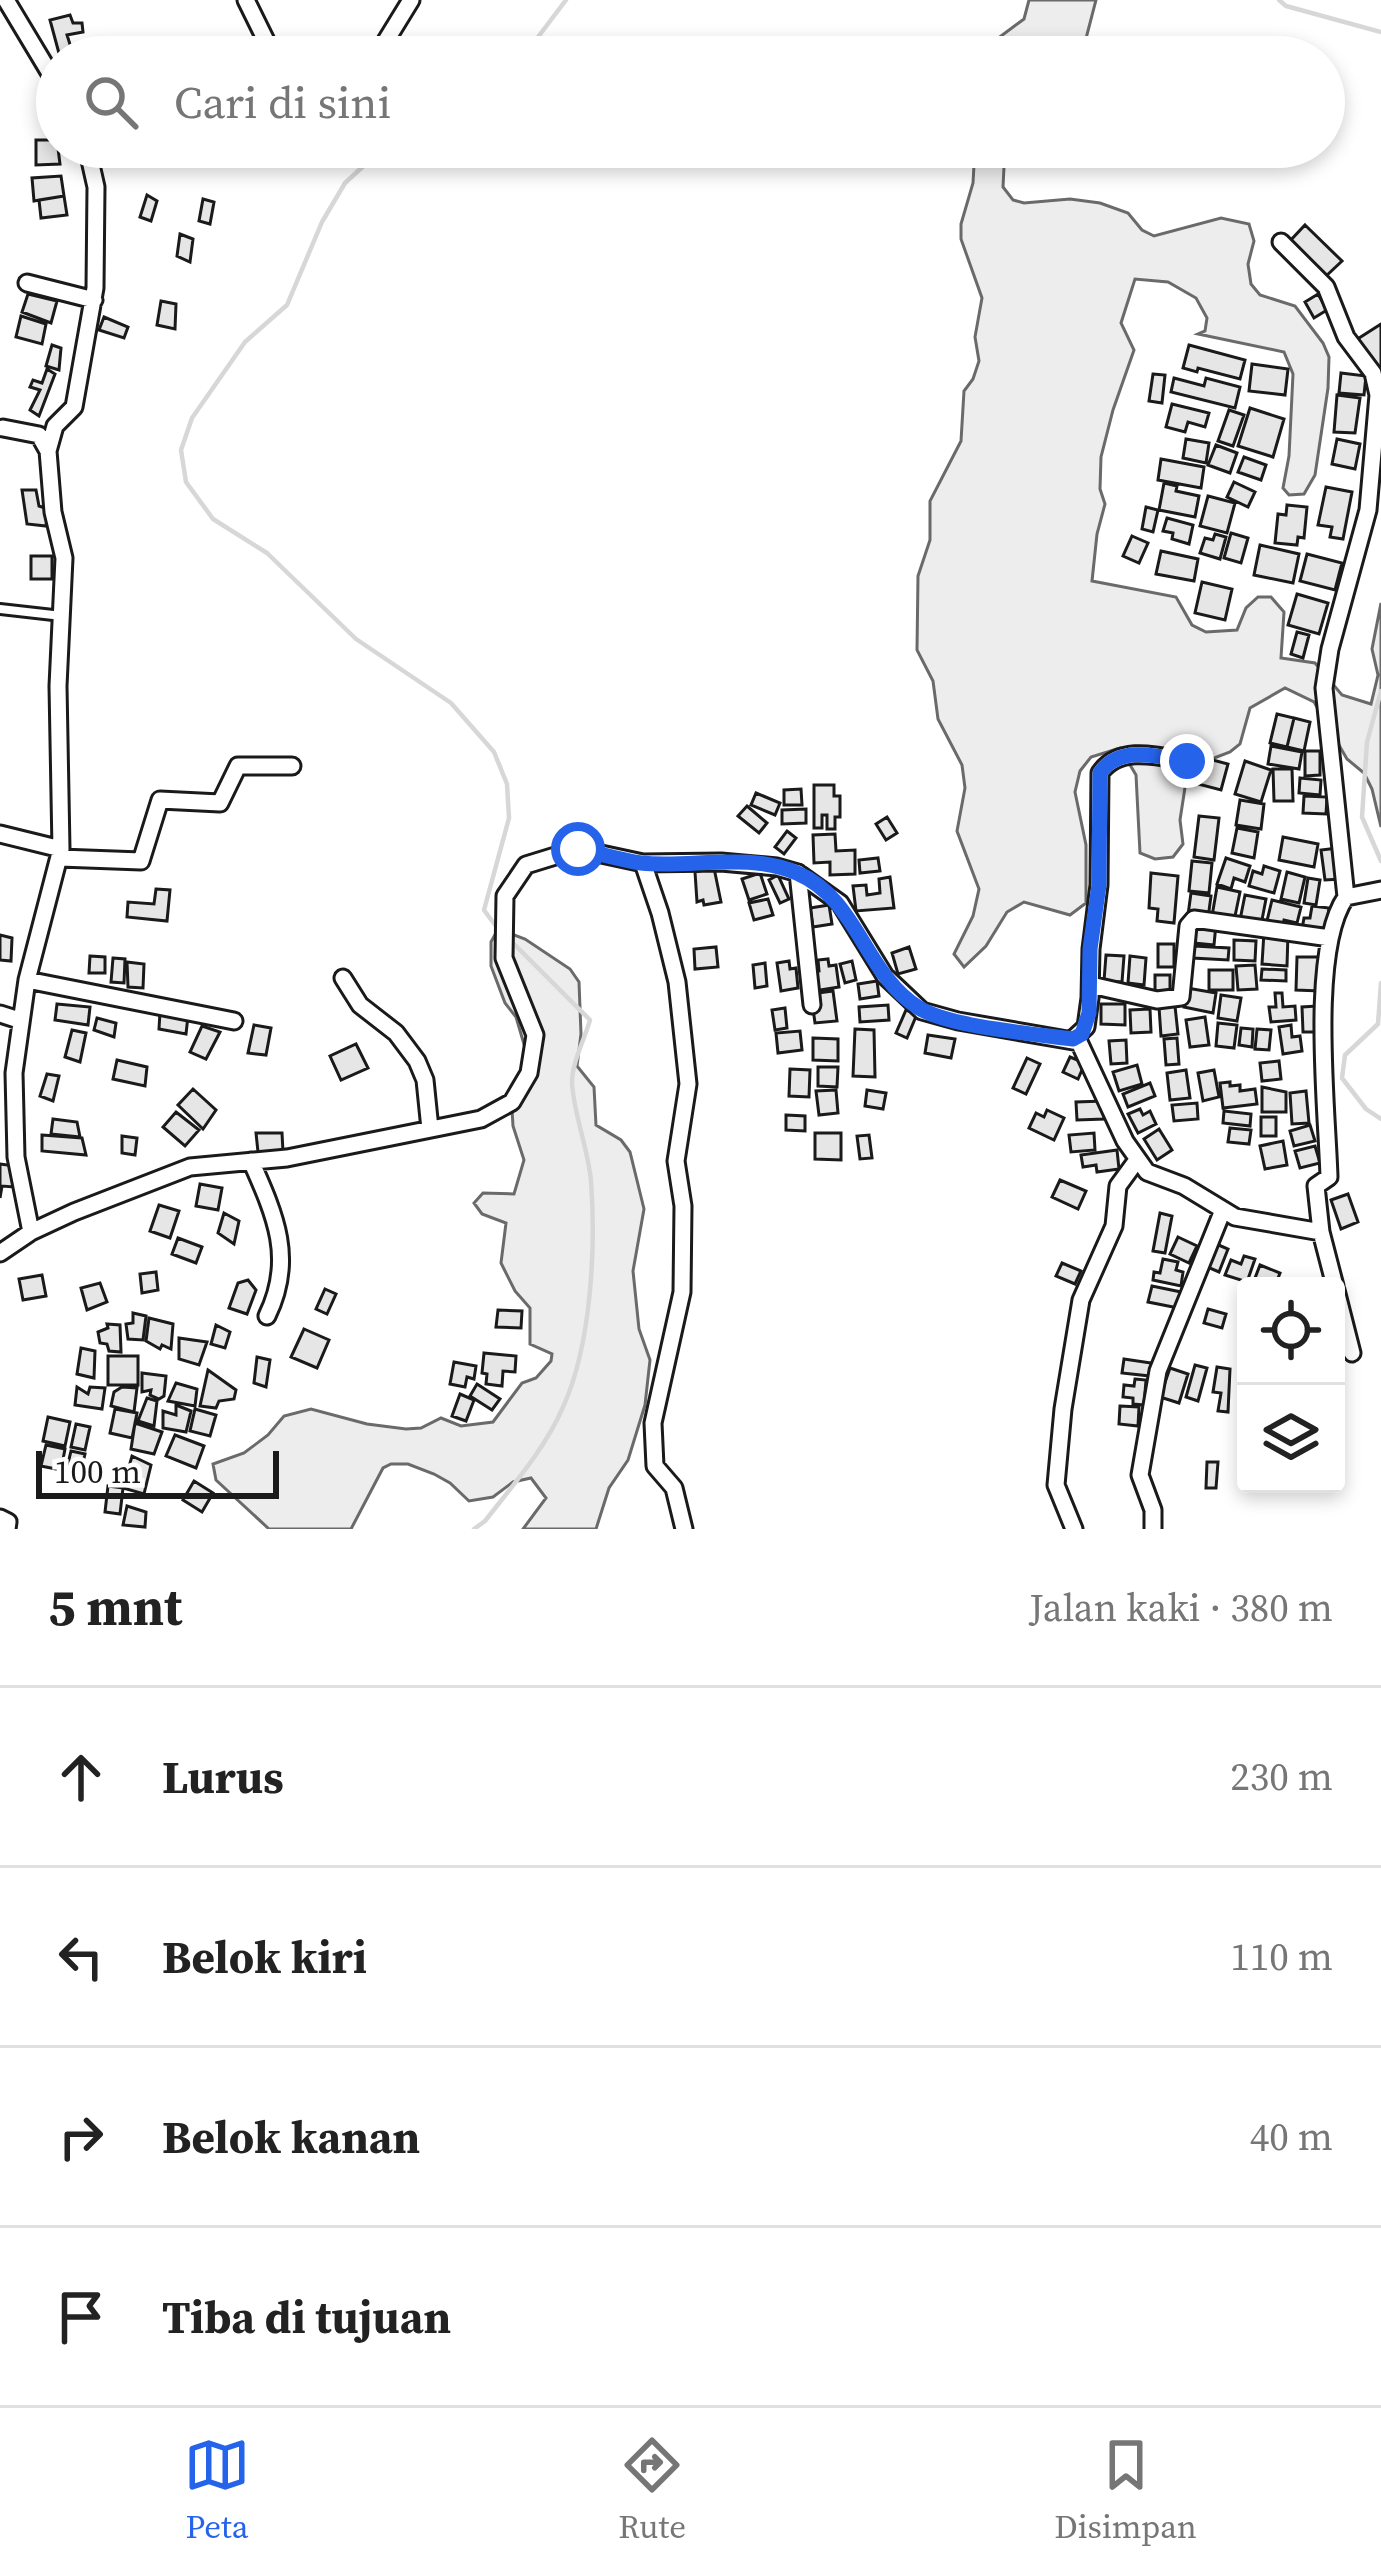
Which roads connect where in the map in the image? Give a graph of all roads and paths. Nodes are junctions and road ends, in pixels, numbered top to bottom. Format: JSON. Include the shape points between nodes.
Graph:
{"nodes":[{"id":1,"x":7,"y":0,"type":"edge"},
{"id":2,"x":246,"y":0,"type":"edge"},
{"id":3,"x":411,"y":0,"type":"edge"},
{"id":4,"x":264,"y":36,"type":"edge"},
{"id":5,"x":389,"y":36,"type":"edge"},
{"id":6,"x":36,"y":49,"type":"edge"},
{"id":7,"x":92,"y":168,"type":"edge"},
{"id":8,"x":1281,"y":242,"type":"dead end"},
{"id":9,"x":27,"y":283,"type":"dead end"},
{"id":10,"x":94,"y":300,"type":"junction"},
{"id":11,"x":3,"y":428,"type":"edge"},
{"id":12,"x":48,"y":451,"type":"junction"},
{"id":13,"x":0,"y":610,"type":"edge"},
{"id":14,"x":64,"y":616,"type":"junction"},
{"id":15,"x":1187,"y":761,"type":"dead end"},
{"id":16,"x":292,"y":766,"type":"dead end"},
{"id":17,"x":0,"y":834,"type":"edge"},
{"id":18,"x":60,"y":853,"type":"junction"},
{"id":19,"x":643,"y":863,"type":"junction"},
{"id":20,"x":798,"y":873,"type":"junction"},
{"id":21,"x":1381,"y":890,"type":"edge"},
{"id":22,"x":1346,"y":897,"type":"junction"},
{"id":23,"x":1330,"y":938,"type":"junction"},
{"id":24,"x":343,"y":978,"type":"dead end"},
{"id":25,"x":27,"y":980,"type":"junction"},
{"id":26,"x":1091,"y":985,"type":"junction"},
{"id":27,"x":812,"y":1006,"type":"dead end"},
{"id":28,"x":0,"y":1014,"type":"edge"},
{"id":29,"x":19,"y":1020,"type":"junction"},
{"id":30,"x":234,"y":1022,"type":"dead end"},
{"id":31,"x":1073,"y":1039,"type":"junction"},
{"id":32,"x":430,"y":1129,"type":"junction"},
{"id":33,"x":1137,"y":1160,"type":"junction"},
{"id":34,"x":251,"y":1161,"type":"junction"},
{"id":35,"x":1223,"y":1210,"type":"junction"},
{"id":36,"x":31,"y":1232,"type":"junction"},
{"id":37,"x":1321,"y":1232,"type":"junction"},
{"id":38,"x":0,"y":1253,"type":"edge"},
{"id":39,"x":1332,"y":1277,"type":"edge"},
{"id":40,"x":267,"y":1316,"type":"dead end"},
{"id":41,"x":1345,"y":1326,"type":"edge"},
{"id":42,"x":1352,"y":1353,"type":"dead end"},
{"id":43,"x":0,"y":1518,"type":"edge"},
{"id":44,"x":7,"y":1529,"type":"edge"},
{"id":45,"x":684,"y":1529,"type":"edge"},
{"id":46,"x":1074,"y":1529,"type":"edge"},
{"id":47,"x":1154,"y":1529,"type":"edge"}],
"edges":[{"from":1,"to":6,"type":"street"},
{"from":2,"to":4,"type":"street"},
{"from":3,"to":5,"type":"street"},
{"from":7,"to":10,"type":"street"},
{"from":8,"to":22,"type":"street","via":[[1326,286],[1378,395],[1368,510],[1324,688]]},
{"from":9,"to":10,"type":"street"},
{"from":10,"to":12,"type":"street","via":[[74,407],[55,426]]},
{"from":11,"to":12,"type":"street","via":[[39,434]]},
{"from":12,"to":14,"type":"street"},
{"from":13,"to":14,"type":"lane"},
{"from":14,"to":18,"type":"street"},
{"from":15,"to":26,"type":"street","via":[[1146,754],[1102,767]]},
{"from":16,"to":18,"type":"street","via":[[238,766],[220,803],[160,800],[141,861]]},
{"from":17,"to":18,"type":"street"},
{"from":18,"to":25,"type":"street"},
{"from":19,"to":20,"type":"street","via":[[721,862]]},
{"from":19,"to":32,"type":"street","via":[[578,849],[541,857],[516,875],[505,896],[501,941],[535,1035],[529,1073],[495,1113]]},
{"from":19,"to":45,"type":"street","via":[[677,982],[688,1084],[676,1161],[682,1292],[652,1424],[655,1466],[674,1488]]},
{"from":20,"to":27,"type":"street"},
{"from":20,"to":31,"type":"street","via":[[839,903],[885,976],[922,1011]]},
{"from":21,"to":22,"type":"street"},
{"from":22,"to":23,"type":"street"},
{"from":23,"to":26,"type":"street","via":[[1194,919],[1181,997],[1156,1000]]},
{"from":23,"to":37,"type":"street","via":[[1329,1177],[1316,1186]]},
{"from":24,"to":32,"type":"street","via":[[417,1061]]},
{"from":25,"to":29,"type":"street"},
{"from":25,"to":30,"type":"street"},
{"from":26,"to":31,"type":"street","via":[[1086,1028]]},
{"from":28,"to":29,"type":"street"},
{"from":29,"to":36,"type":"street","via":[[16,1157]]},
{"from":31,"to":33,"type":"street"},
{"from":32,"to":34,"type":"street"},
{"from":33,"to":35,"type":"street"},
{"from":33,"to":46,"type":"street","via":[[1120,1181],[1114,1226],[1081,1300],[1057,1485]]},
{"from":34,"to":36,"type":"street","via":[[148,1180]]},
{"from":34,"to":40,"type":"street","via":[[278,1220],[282,1286]]},
{"from":35,"to":37,"type":"street"},
{"from":35,"to":47,"type":"street","via":[[1158,1371],[1139,1480]]},
{"from":36,"to":38,"type":"street"},
{"from":37,"to":39,"type":"street"},
{"from":41,"to":42,"type":"street"},
{"from":43,"to":44,"type":"street"}]}
